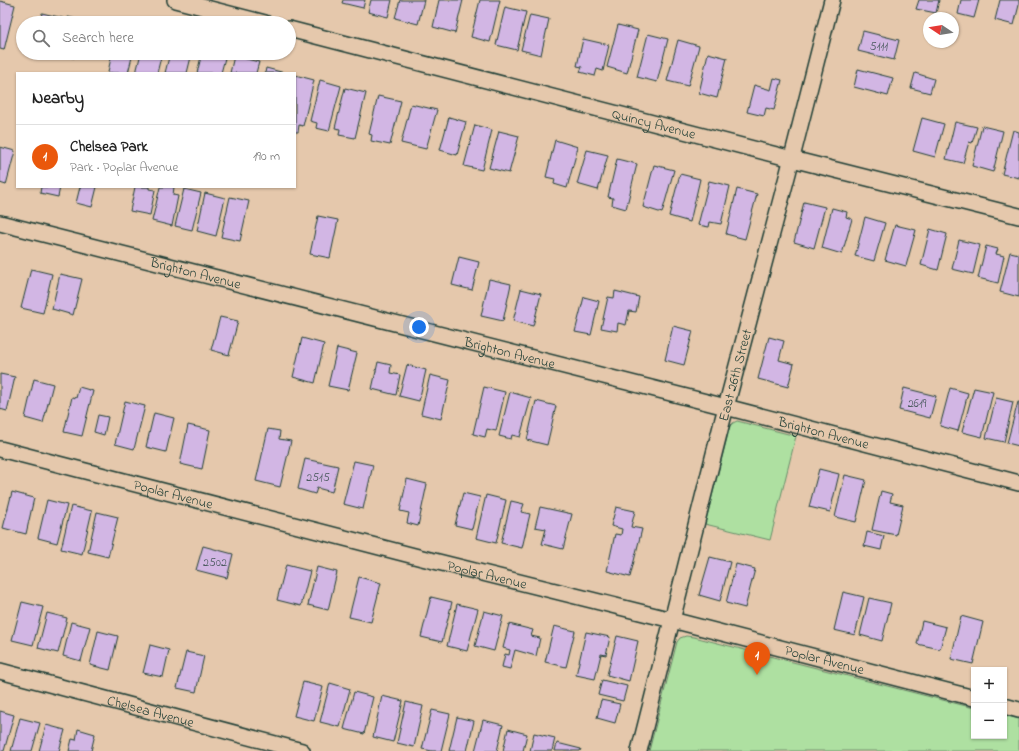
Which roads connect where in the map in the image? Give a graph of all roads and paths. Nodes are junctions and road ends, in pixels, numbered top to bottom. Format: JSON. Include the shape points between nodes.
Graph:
{"nodes":[{"id":1,"x":175,"y":0,"type":"edge"},
{"id":2,"x":832,"y":0,"type":"edge"},
{"id":3,"x":238,"y":16,"type":"edge"},
{"id":4,"x":296,"y":31,"type":"edge"},
{"id":5,"x":792,"y":159,"type":"junction"},
{"id":6,"x":1019,"y":216,"type":"edge"},
{"id":7,"x":0,"y":223,"type":"edge"},
{"id":8,"x":726,"y":407,"type":"junction"},
{"id":9,"x":0,"y":449,"type":"edge"},
{"id":10,"x":1019,"y":483,"type":"edge"},
{"id":11,"x":672,"y":620,"type":"junction"},
{"id":12,"x":0,"y":671,"type":"edge"},
{"id":13,"x":971,"y":697,"type":"edge"},
{"id":14,"x":1007,"y":707,"type":"edge"},
{"id":15,"x":1019,"y":710,"type":"edge"},
{"id":16,"x":302,"y":751,"type":"edge"},
{"id":17,"x":639,"y":751,"type":"edge"}],
"edges":[{"from":1,"to":3,"type":"street"},
{"from":2,"to":5,"type":"street","name":"East 26th Street"},
{"from":4,"to":5,"type":"street","name":"Quincy Avenue"},
{"from":5,"to":6,"type":"street","name":"Quincy Avenue"},
{"from":5,"to":8,"type":"street","name":"East 26th Street"},
{"from":7,"to":8,"type":"street","name":"Brighton Avenue"},
{"from":8,"to":10,"type":"street","name":"Brighton Avenue"},
{"from":8,"to":11,"type":"street","name":"East 26th Street"},
{"from":9,"to":11,"type":"street","name":"Poplar Avenue"},
{"from":11,"to":13,"type":"street","name":"Poplar Avenue"},
{"from":11,"to":17,"type":"street","name":"East 26th Street"},
{"from":12,"to":16,"type":"street","name":"Chelsea Avenue"},
{"from":14,"to":15,"type":"street"}]}
